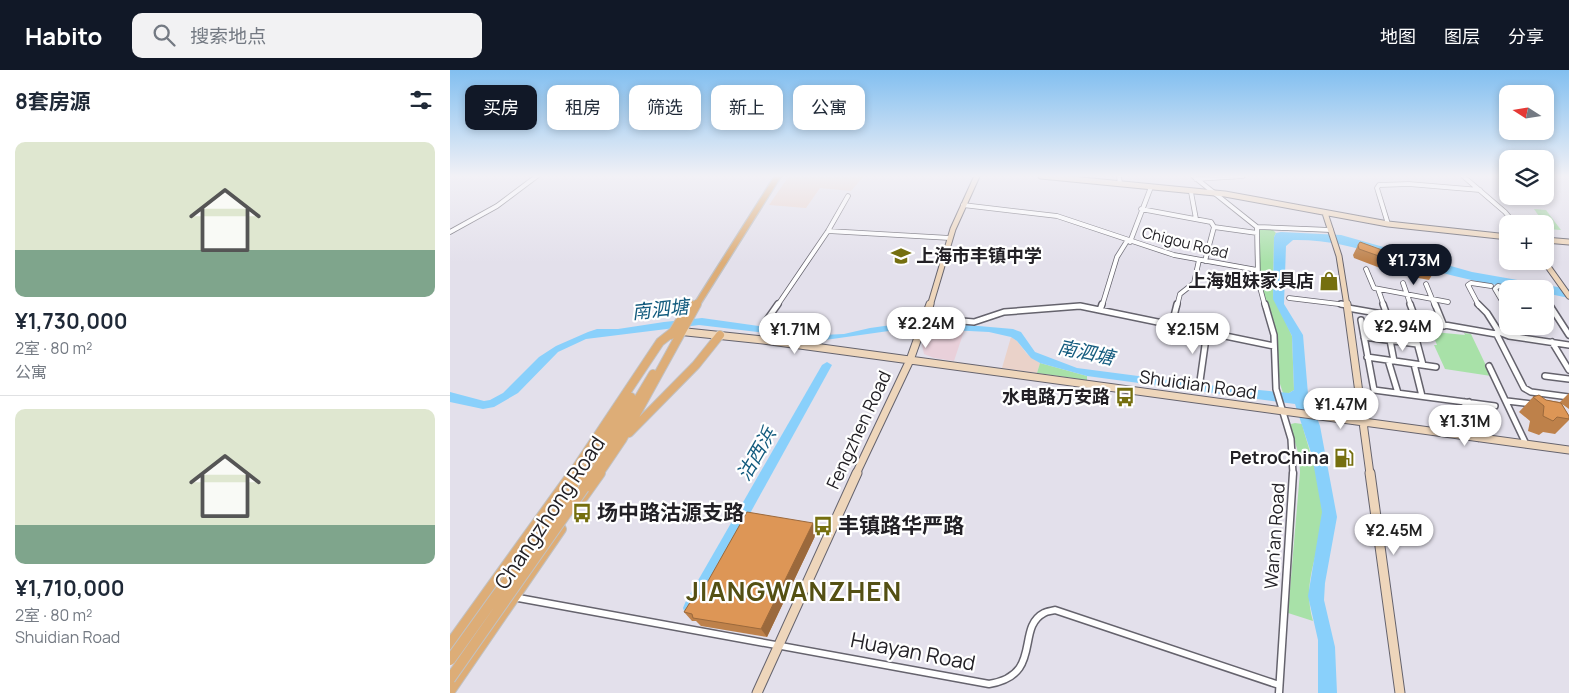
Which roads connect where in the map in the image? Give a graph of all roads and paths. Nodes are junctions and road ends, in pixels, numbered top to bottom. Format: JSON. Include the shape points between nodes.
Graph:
{"nodes":[{"id":1,"x":497,"y":205,"type":"edge"},
{"id":2,"x":756,"y":205,"type":"edge"},
{"id":3,"x":759,"y":205,"type":"edge"},
{"id":4,"x":843,"y":205,"type":"edge"},
{"id":5,"x":963,"y":205,"type":"joint"},
{"id":6,"x":1142,"y":205,"type":"edge"},
{"id":7,"x":1194,"y":205,"type":"edge"},
{"id":8,"x":1228,"y":205,"type":"edge"},
{"id":9,"x":1280,"y":205,"type":"edge"},
{"id":10,"x":1382,"y":205,"type":"edge"},
{"id":11,"x":1496,"y":205,"type":"edge"},
{"id":12,"x":1140,"y":210,"type":"junction"},
{"id":13,"x":1325,"y":213,"type":"junction"},
{"id":14,"x":1506,"y":215,"type":"edge"},
{"id":15,"x":1196,"y":219,"type":"junction"},
{"id":16,"x":1388,"y":224,"type":"junction"},
{"id":17,"x":1214,"y":226,"type":"junction"},
{"id":18,"x":1257,"y":227,"type":"junction"},
{"id":19,"x":828,"y":231,"type":"junction"},
{"id":20,"x":450,"y":232,"type":"edge"},
{"id":21,"x":1331,"y":232,"type":"junction"},
{"id":22,"x":1257,"y":233,"type":"junction"},
{"id":23,"x":1499,"y":236,"type":"edge"},
{"id":24,"x":950,"y":238,"type":"junction"},
{"id":25,"x":1128,"y":241,"type":"junction"},
{"id":26,"x":1554,"y":241,"type":"edge"},
{"id":27,"x":1569,"y":242,"type":"edge"},
{"id":28,"x":1199,"y":260,"type":"junction"},
{"id":29,"x":1205,"y":262,"type":"junction"},
{"id":30,"x":1366,"y":269,"type":"dead end"},
{"id":31,"x":1257,"y":270,"type":"junction"},
{"id":32,"x":1550,"y":270,"type":"edge"},
{"id":33,"x":1403,"y":284,"type":"dead end"},
{"id":34,"x":1426,"y":284,"type":"dead end"},
{"id":35,"x":1491,"y":286,"type":"dead end"},
{"id":36,"x":1499,"y":286,"type":"edge"},
{"id":37,"x":1378,"y":289,"type":"junction"},
{"id":38,"x":1407,"y":295,"type":"junction"},
{"id":39,"x":1499,"y":295,"type":"edge"},
{"id":40,"x":1569,"y":296,"type":"edge"},
{"id":41,"x":1289,"y":298,"type":"dead end"},
{"id":42,"x":1432,"y":300,"type":"junction"},
{"id":43,"x":1448,"y":302,"type":"dead end"},
{"id":44,"x":1347,"y":307,"type":"junction"},
{"id":45,"x":690,"y":310,"type":"junction"},
{"id":46,"x":1100,"y":310,"type":"junction"},
{"id":47,"x":1554,"y":312,"type":"edge"},
{"id":48,"x":1386,"y":314,"type":"junction"},
{"id":49,"x":926,"y":319,"type":"junction"},
{"id":50,"x":1361,"y":320,"type":"dead end"},
{"id":51,"x":1413,"y":320,"type":"junction"},
{"id":52,"x":764,"y":324,"type":"dead end"},
{"id":53,"x":1172,"y":324,"type":"junction"},
{"id":54,"x":1444,"y":326,"type":"junction"},
{"id":55,"x":679,"y":328,"type":"junction"},
{"id":56,"x":1207,"y":332,"type":"junction"},
{"id":57,"x":1498,"y":333,"type":"junction"},
{"id":58,"x":720,"y":335,"type":"junction"},
{"id":59,"x":1569,"y":335,"type":"edge"},
{"id":60,"x":1364,"y":337,"type":"junction"},
{"id":61,"x":1388,"y":340,"type":"junction"},
{"id":62,"x":1552,"y":342,"type":"junction"},
{"id":63,"x":1416,"y":344,"type":"junction"},
{"id":64,"x":1569,"y":345,"type":"edge"},
{"id":65,"x":1274,"y":346,"type":"junction"},
{"id":66,"x":671,"y":350,"type":"junction"},
{"id":67,"x":1367,"y":357,"type":"junction"},
{"id":68,"x":910,"y":360,"type":"junction"},
{"id":69,"x":1391,"y":361,"type":"junction"},
{"id":70,"x":1414,"y":364,"type":"junction"},
{"id":71,"x":1423,"y":365,"type":"junction"},
{"id":72,"x":1489,"y":366,"type":"dead end"},
{"id":73,"x":1436,"y":367,"type":"dead end"},
{"id":74,"x":1569,"y":370,"type":"edge"},
{"id":75,"x":1545,"y":376,"type":"dead end"},
{"id":76,"x":1569,"y":379,"type":"edge"},
{"id":77,"x":1200,"y":381,"type":"dead end"},
{"id":78,"x":1398,"y":393,"type":"junction"},
{"id":79,"x":1551,"y":394,"type":"junction"},
{"id":80,"x":1422,"y":396,"type":"junction"},
{"id":81,"x":1569,"y":397,"type":"edge"},
{"id":82,"x":1506,"y":401,"type":"junction"},
{"id":83,"x":1467,"y":402,"type":"junction"},
{"id":84,"x":1552,"y":403,"type":"edge"},
{"id":85,"x":1541,"y":405,"type":"edge"},
{"id":86,"x":1495,"y":406,"type":"dead end"},
{"id":87,"x":1282,"y":412,"type":"junction"},
{"id":88,"x":1364,"y":422,"type":"junction"},
{"id":89,"x":1479,"y":438,"type":"junction"},
{"id":90,"x":622,"y":440,"type":"junction"},
{"id":91,"x":1526,"y":444,"type":"junction"},
{"id":92,"x":1569,"y":450,"type":"edge"},
{"id":93,"x":488,"y":593,"type":"junction"},
{"id":94,"x":515,"y":598,"type":"junction"},
{"id":95,"x":450,"y":644,"type":"edge"},
{"id":96,"x":778,"y":644,"type":"junction"},
{"id":97,"x":450,"y":660,"type":"edge"},
{"id":98,"x":450,"y":679,"type":"edge"},
{"id":99,"x":1279,"y":689,"type":"edge"},
{"id":100,"x":450,"y":691,"type":"edge"},
{"id":101,"x":757,"y":693,"type":"edge"},
{"id":102,"x":1400,"y":693,"type":"edge"}],
"edges":[{"from":1,"to":20,"type":"street"},
{"from":2,"to":45,"type":"main road","name":"Changzhong Road"},
{"from":3,"to":45,"type":"main road","name":"Changzhong Road"},
{"from":4,"to":19,"type":"street"},
{"from":5,"to":24,"type":"street","name":"Fengzhen Road"},
{"from":5,"to":25,"type":"street","name":"Chigou Road","via":[[1057,216]]},
{"from":6,"to":12,"type":"street"},
{"from":7,"to":15,"type":"street"},
{"from":8,"to":18,"type":"street"},
{"from":9,"to":13,"type":"street"},
{"from":10,"to":16,"type":"street"},
{"from":11,"to":14,"type":"street"},
{"from":12,"to":15,"type":"street"},
{"from":12,"to":25,"type":"street"},
{"from":13,"to":16,"type":"street","via":[[1336,218]]},
{"from":13,"to":21,"type":"street"},
{"from":15,"to":17,"type":"street","via":[[1211,222]]},
{"from":16,"to":23,"type":"street"},
{"from":17,"to":22,"type":"street"},
{"from":17,"to":29,"type":"street"},
{"from":18,"to":21,"type":"street"},
{"from":18,"to":22,"type":"street","name":"Wan'an Road"},
{"from":19,"to":24,"type":"street"},
{"from":19,"to":52,"type":"street"},
{"from":21,"to":44,"type":"street"},
{"from":22,"to":31,"type":"street","name":"Wan'an Road"},
{"from":24,"to":49,"type":"street","name":"Fengzhen Road"},
{"from":25,"to":28,"type":"street","name":"Chigou Road"},
{"from":25,"to":46,"type":"street","via":[[1117,256]]},
{"from":26,"to":27,"type":"street"},
{"from":28,"to":29,"type":"street","name":"Chigou Road"},
{"from":28,"to":53,"type":"street","via":[[1194,283],[1180,294]]},
{"from":29,"to":31,"type":"street","name":"Chigou Road"},
{"from":30,"to":37,"type":"street","via":[[1372,286]]},
{"from":31,"to":65,"type":"street","name":"Wan'an Road"},
{"from":32,"to":40,"type":"street"},
{"from":33,"to":38,"type":"street"},
{"from":34,"to":42,"type":"street"},
{"from":35,"to":57,"type":"street","via":[[1468,285]]},
{"from":36,"to":39,"type":"street","via":[[1495,289]]},
{"from":37,"to":38,"type":"street"},
{"from":37,"to":48,"type":"street"},
{"from":38,"to":42,"type":"street"},
{"from":38,"to":51,"type":"street"},
{"from":41,"to":44,"type":"street"},
{"from":42,"to":43,"type":"street"},
{"from":42,"to":54,"type":"street"},
{"from":44,"to":48,"type":"street"},
{"from":44,"to":88,"type":"street"},
{"from":45,"to":55,"type":"main road","name":"Changzhong Road"},
{"from":46,"to":49,"type":"street","via":[[1080,306],[1004,312],[974,322]]},
{"from":46,"to":53,"type":"street"},
{"from":47,"to":59,"type":"street"},
{"from":48,"to":51,"type":"street"},
{"from":48,"to":61,"type":"street"},
{"from":49,"to":68,"type":"street","name":"Fengzhen Road"},
{"from":50,"to":60,"type":"street"},
{"from":51,"to":54,"type":"street"},
{"from":51,"to":63,"type":"street"},
{"from":53,"to":56,"type":"street"},
{"from":54,"to":57,"type":"street"},
{"from":55,"to":58,"type":"street","name":"Shuidian Road"},
{"from":55,"to":66,"type":"main road","name":"Changzhong Road"},
{"from":55,"to":93,"type":"main road","name":"Changzhong Road","via":[[660,342]]},
{"from":55,"to":97,"type":"main road","name":"Changzhong Road","bridge":true,"via":[[573,488]]},
{"from":56,"to":65,"type":"street"},
{"from":56,"to":77,"type":"street"},
{"from":57,"to":62,"type":"street"},
{"from":57,"to":79,"type":"street","via":[[1524,388]]},
{"from":58,"to":68,"type":"street","name":"Shuidian Road"},
{"from":58,"to":90,"type":"main road","via":[[696,365]]},
{"from":60,"to":61,"type":"street"},
{"from":60,"to":67,"type":"street"},
{"from":61,"to":63,"type":"street"},
{"from":61,"to":69,"type":"street"},
{"from":62,"to":64,"type":"street"},
{"from":62,"to":74,"type":"street"},
{"from":63,"to":71,"type":"street"},
{"from":65,"to":87,"type":"street","name":"Wan'an Road","via":[[1276,389]]},
{"from":66,"to":90,"type":"main road","name":"Changzhong Road"},
{"from":66,"to":98,"type":"main road","name":"Changzhong Road","bridge":true,"via":[[662,358],[584,488]]},
{"from":67,"to":69,"type":"street"},
{"from":67,"to":78,"type":"street","via":[[1372,388]]},
{"from":68,"to":87,"type":"street","name":"Shuidian Road"},
{"from":68,"to":96,"type":"street","name":"Fengzhen Road"},
{"from":69,"to":70,"type":"street"},
{"from":69,"to":78,"type":"street"},
{"from":70,"to":71,"type":"street"},
{"from":70,"to":80,"type":"street"},
{"from":71,"to":73,"type":"street"},
{"from":72,"to":82,"type":"street"},
{"from":75,"to":76,"type":"street"},
{"from":78,"to":80,"type":"street"},
{"from":79,"to":81,"type":"street"},
{"from":79,"to":84,"type":"street"},
{"from":80,"to":83,"type":"street"},
{"from":82,"to":85,"type":"street"},
{"from":82,"to":91,"type":"street"},
{"from":83,"to":86,"type":"street"},
{"from":83,"to":89,"type":"street"},
{"from":87,"to":88,"type":"street","name":"Shuidian Road"},
{"from":87,"to":99,"type":"street","name":"Wan'an Road","via":[[1294,465]]},
{"from":88,"to":89,"type":"street","name":"Shuidian Road"},
{"from":88,"to":102,"type":"street"},
{"from":89,"to":91,"type":"street","name":"Shuidian Road"},
{"from":90,"to":94,"type":"main road","name":"Changzhong Road"},
{"from":91,"to":92,"type":"street","name":"Shuidian Road"},
{"from":93,"to":94,"type":"street","name":"Huayan Road"},
{"from":93,"to":95,"type":"main road","name":"Changzhong Road"},
{"from":94,"to":96,"type":"street","name":"Huayan Road"},
{"from":94,"to":100,"type":"main road","name":"Changzhong Road"},
{"from":96,"to":99,"type":"street","name":"Huayan Road","via":[[989,684],[1004,682],[1016,675],[1024,660],[1034,622],[1039,614],[1055,610]]},
{"from":96,"to":101,"type":"street","name":"Fengzhen Road"}]}
